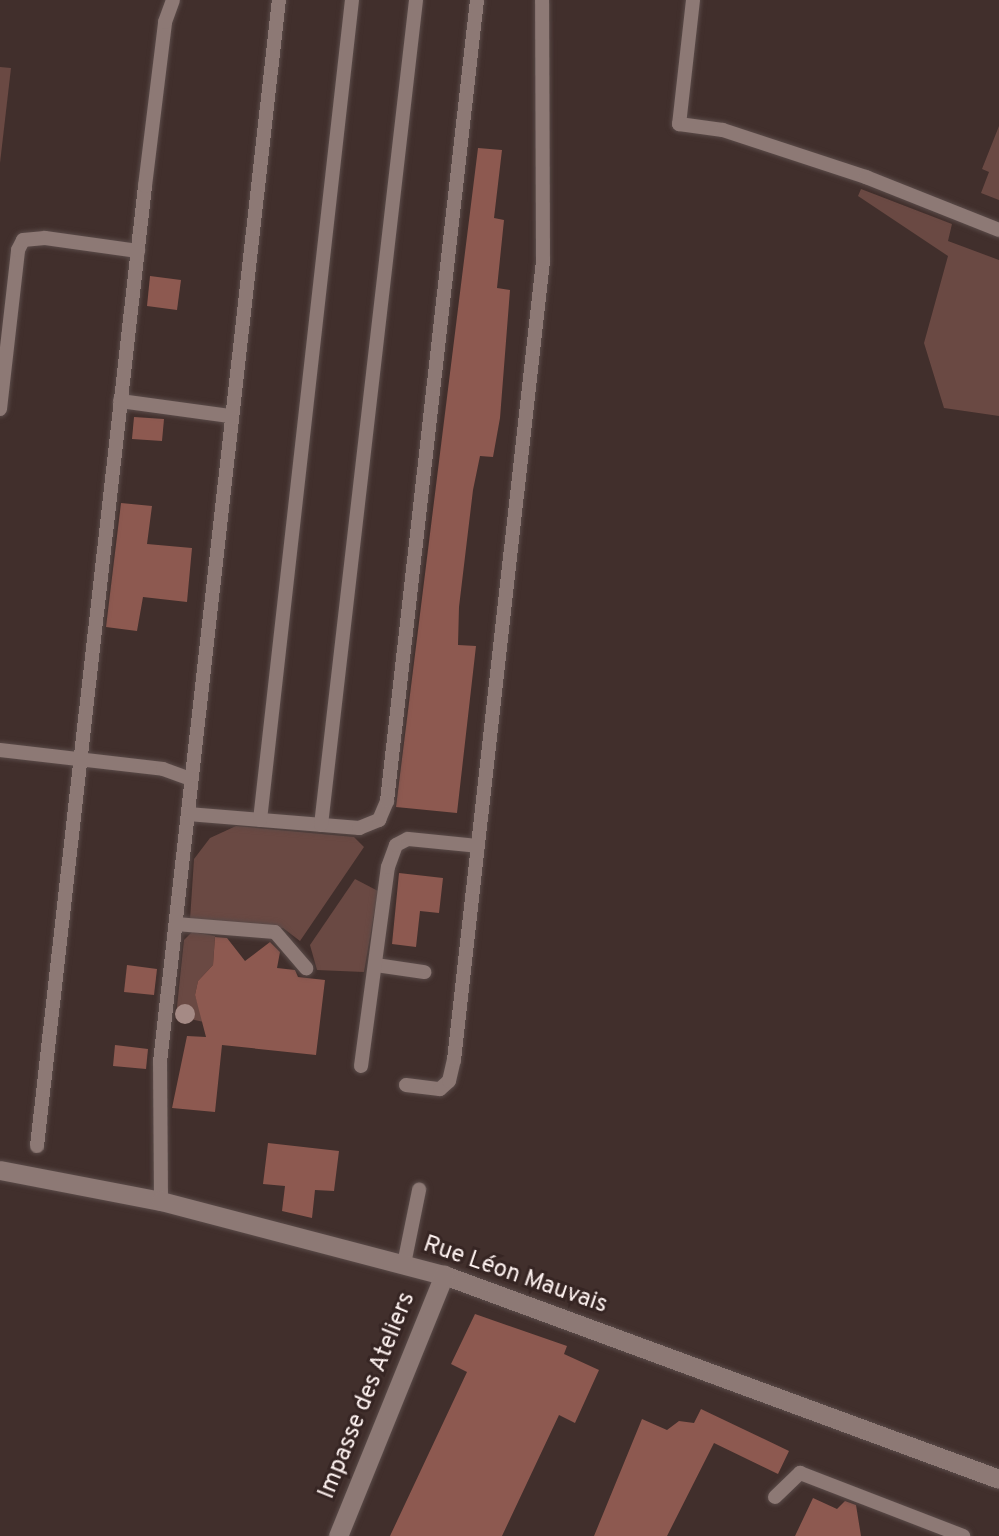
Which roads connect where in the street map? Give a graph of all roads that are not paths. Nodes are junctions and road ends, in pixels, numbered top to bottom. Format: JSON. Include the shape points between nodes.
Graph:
{"nodes":[{"id":1,"x":173,"y":0,"type":"edge"},
{"id":2,"x":279,"y":0,"type":"edge"},
{"id":3,"x":352,"y":0,"type":"edge"},
{"id":4,"x":416,"y":0,"type":"edge"},
{"id":5,"x":477,"y":0,"type":"edge"},
{"id":6,"x":541,"y":0,"type":"edge"},
{"id":7,"x":693,"y":0,"type":"edge"},
{"id":8,"x":999,"y":229,"type":"edge"},
{"id":9,"x":138,"y":251,"type":"junction"},
{"id":10,"x":120,"y":401,"type":"junction"},
{"id":11,"x":0,"y":409,"type":"edge"},
{"id":12,"x":230,"y":416,"type":"junction"},
{"id":13,"x":0,"y":750,"type":"edge"},
{"id":14,"x":79,"y":760,"type":"junction"},
{"id":15,"x":191,"y":779,"type":"junction"},
{"id":16,"x":188,"y":814,"type":"junction"},
{"id":17,"x":260,"y":820,"type":"junction"},
{"id":18,"x":321,"y":825,"type":"junction"},
{"id":19,"x":478,"y":846,"type":"junction"},
{"id":20,"x":176,"y":924,"type":"junction"},
{"id":21,"x":376,"y":965,"type":"junction"},
{"id":22,"x":306,"y":968,"type":"dead end"},
{"id":23,"x":425,"y":972,"type":"dead end"},
{"id":24,"x":361,"y":1066,"type":"dead end"},
{"id":25,"x":406,"y":1085,"type":"dead end"},
{"id":26,"x":37,"y":1146,"type":"dead end"},
{"id":27,"x":0,"y":1170,"type":"edge"},
{"id":28,"x":419,"y":1190,"type":"dead end"},
{"id":29,"x":161,"y":1201,"type":"junction"},
{"id":30,"x":404,"y":1264,"type":"junction"},
{"id":31,"x":444,"y":1275,"type":"junction"},
{"id":32,"x":999,"y":1479,"type":"edge"},
{"id":33,"x":775,"y":1497,"type":"dead end"},
{"id":34,"x":338,"y":1536,"type":"edge"},
{"id":35,"x":962,"y":1536,"type":"edge"}],
"edges":[{"from":1,"to":9,"type":"lane","via":[[165,22]]},
{"from":2,"to":12,"type":"lane"},
{"from":3,"to":17,"type":"lane"},
{"from":4,"to":18,"type":"lane"},
{"from":5,"to":18,"type":"lane","via":[[387,802],[379,820],[359,828]]},
{"from":6,"to":19,"type":"lane","via":[[543,261]]},
{"from":7,"to":8,"type":"lane","via":[[678,124],[723,130],[866,177]]},
{"from":9,"to":10,"type":"lane"},
{"from":9,"to":11,"type":"lane","via":[[46,238],[23,240],[18,250]]},
{"from":10,"to":12,"type":"lane"},
{"from":10,"to":14,"type":"lane"},
{"from":12,"to":15,"type":"lane"},
{"from":13,"to":14,"type":"lane"},
{"from":14,"to":15,"type":"lane","via":[[163,769]]},
{"from":14,"to":26,"type":"lane"},
{"from":15,"to":16,"type":"lane"},
{"from":16,"to":17,"type":"lane"},
{"from":16,"to":20,"type":"lane"},
{"from":17,"to":18,"type":"lane"},
{"from":19,"to":21,"type":"lane","via":[[408,839],[396,845],[388,867]]},
{"from":19,"to":25,"type":"lane","via":[[449,1081],[440,1089]]},
{"from":20,"to":22,"type":"lane","via":[[275,933]]},
{"from":20,"to":29,"type":"lane","via":[[160,1062]]},
{"from":21,"to":23,"type":"lane"},
{"from":21,"to":24,"type":"lane"},
{"from":27,"to":29,"type":"street","name":"Rue Léon Mauvais"},
{"from":28,"to":30,"type":"lane"},
{"from":29,"to":30,"type":"street","name":"Rue Léon Mauvais"},
{"from":30,"to":31,"type":"street","name":"Rue Léon Mauvais"},
{"from":31,"to":32,"type":"street","name":"Rue Léon Mauvais"},
{"from":31,"to":34,"type":"street","name":"Impasse des Ateliers"},
{"from":33,"to":35,"type":"lane","via":[[800,1473]]}]}
